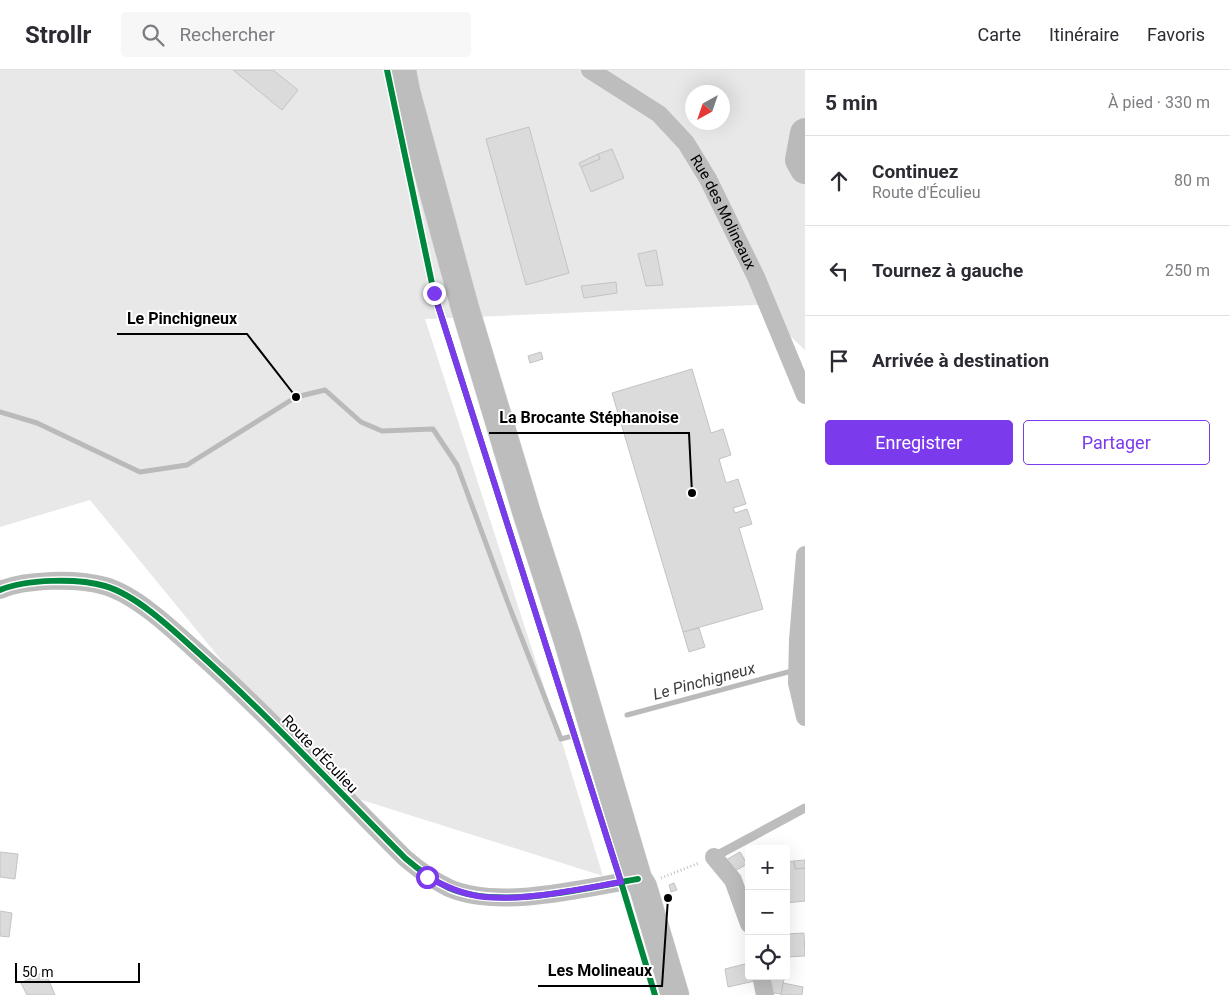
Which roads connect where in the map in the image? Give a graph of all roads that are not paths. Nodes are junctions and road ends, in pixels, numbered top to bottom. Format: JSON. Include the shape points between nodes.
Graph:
{"nodes":[{"id":1,"x":402,"y":70,"type":"edge"},
{"id":2,"x":590,"y":70,"type":"edge"},
{"id":3,"x":805,"y":395,"type":"edge"},
{"id":4,"x":805,"y":556,"type":"edge"},
{"id":5,"x":0,"y":590,"type":"edge"},
{"id":6,"x":802,"y":679,"type":"edge"},
{"id":7,"x":805,"y":717,"type":"edge"},
{"id":8,"x":805,"y":808,"type":"edge"},
{"id":9,"x":714,"y":857,"type":"joint"},
{"id":10,"x":640,"y":883,"type":"junction"},
{"id":11,"x":745,"y":913,"type":"edge"},
{"id":12,"x":762,"y":980,"type":"edge"},
{"id":13,"x":675,"y":995,"type":"edge"},
{"id":14,"x":765,"y":995,"type":"edge"}],
"edges":[{"from":1,"to":10,"type":"main road","via":[[465,308]]},
{"from":2,"to":3,"type":"street","name":"Rue des Molineaux","via":[[659,114],[686,143],[708,179],[751,268]]},
{"from":4,"to":6,"type":"street","via":[[798,640]]},
{"from":5,"to":10,"type":"street","name":"Route d'Éculieu","via":[[46,581],[81,583],[105,586],[142,606],[212,665],[405,858],[427,877],[451,889],[484,897],[517,897]]},
{"from":6,"to":7,"type":"street","via":[[798,683]]},
{"from":8,"to":9,"type":"lane"},
{"from":9,"to":11,"type":"street","via":[[733,880]]},
{"from":10,"to":13,"type":"main road"},
{"from":12,"to":14,"type":"street"}]}
